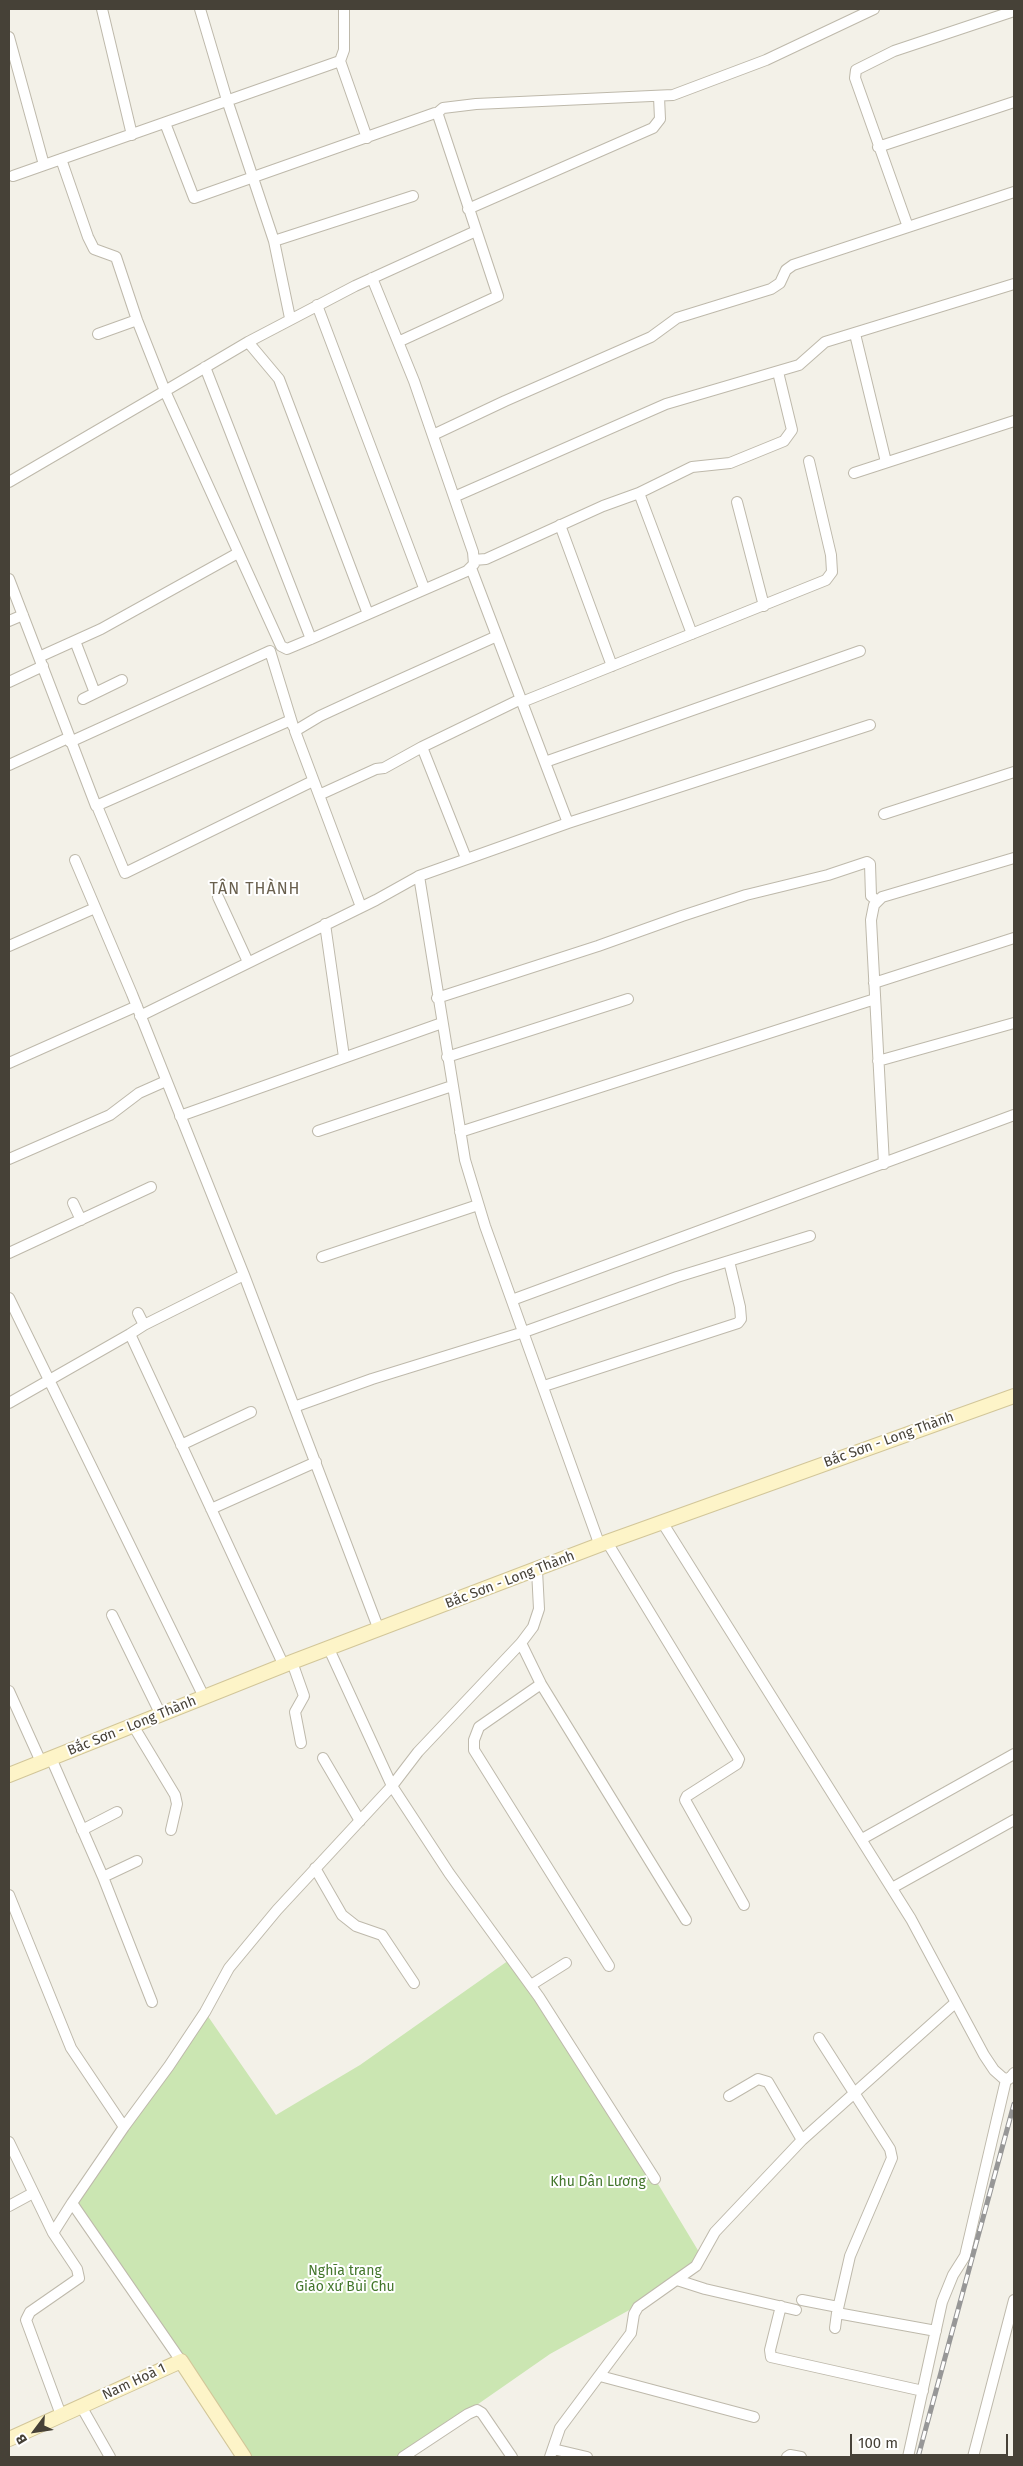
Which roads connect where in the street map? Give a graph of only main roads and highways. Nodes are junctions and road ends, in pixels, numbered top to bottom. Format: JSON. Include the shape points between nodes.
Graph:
{"nodes":[{"id":1,"x":1014,"y":1396,"type":"edge"},
{"id":2,"x":9,"y":1775,"type":"edge"},
{"id":3,"x":9,"y":2439,"type":"edge"},
{"id":4,"x":244,"y":2457,"type":"edge"}],
"edges":[{"from":1,"to":2,"type":"main road","name":"Bắc Sơn - Long Thành","via":[[662,1522],[288,1664]]},
{"from":3,"to":4,"type":"main road","name":"Nam Hoà 1","via":[[181,2361]]}]}
